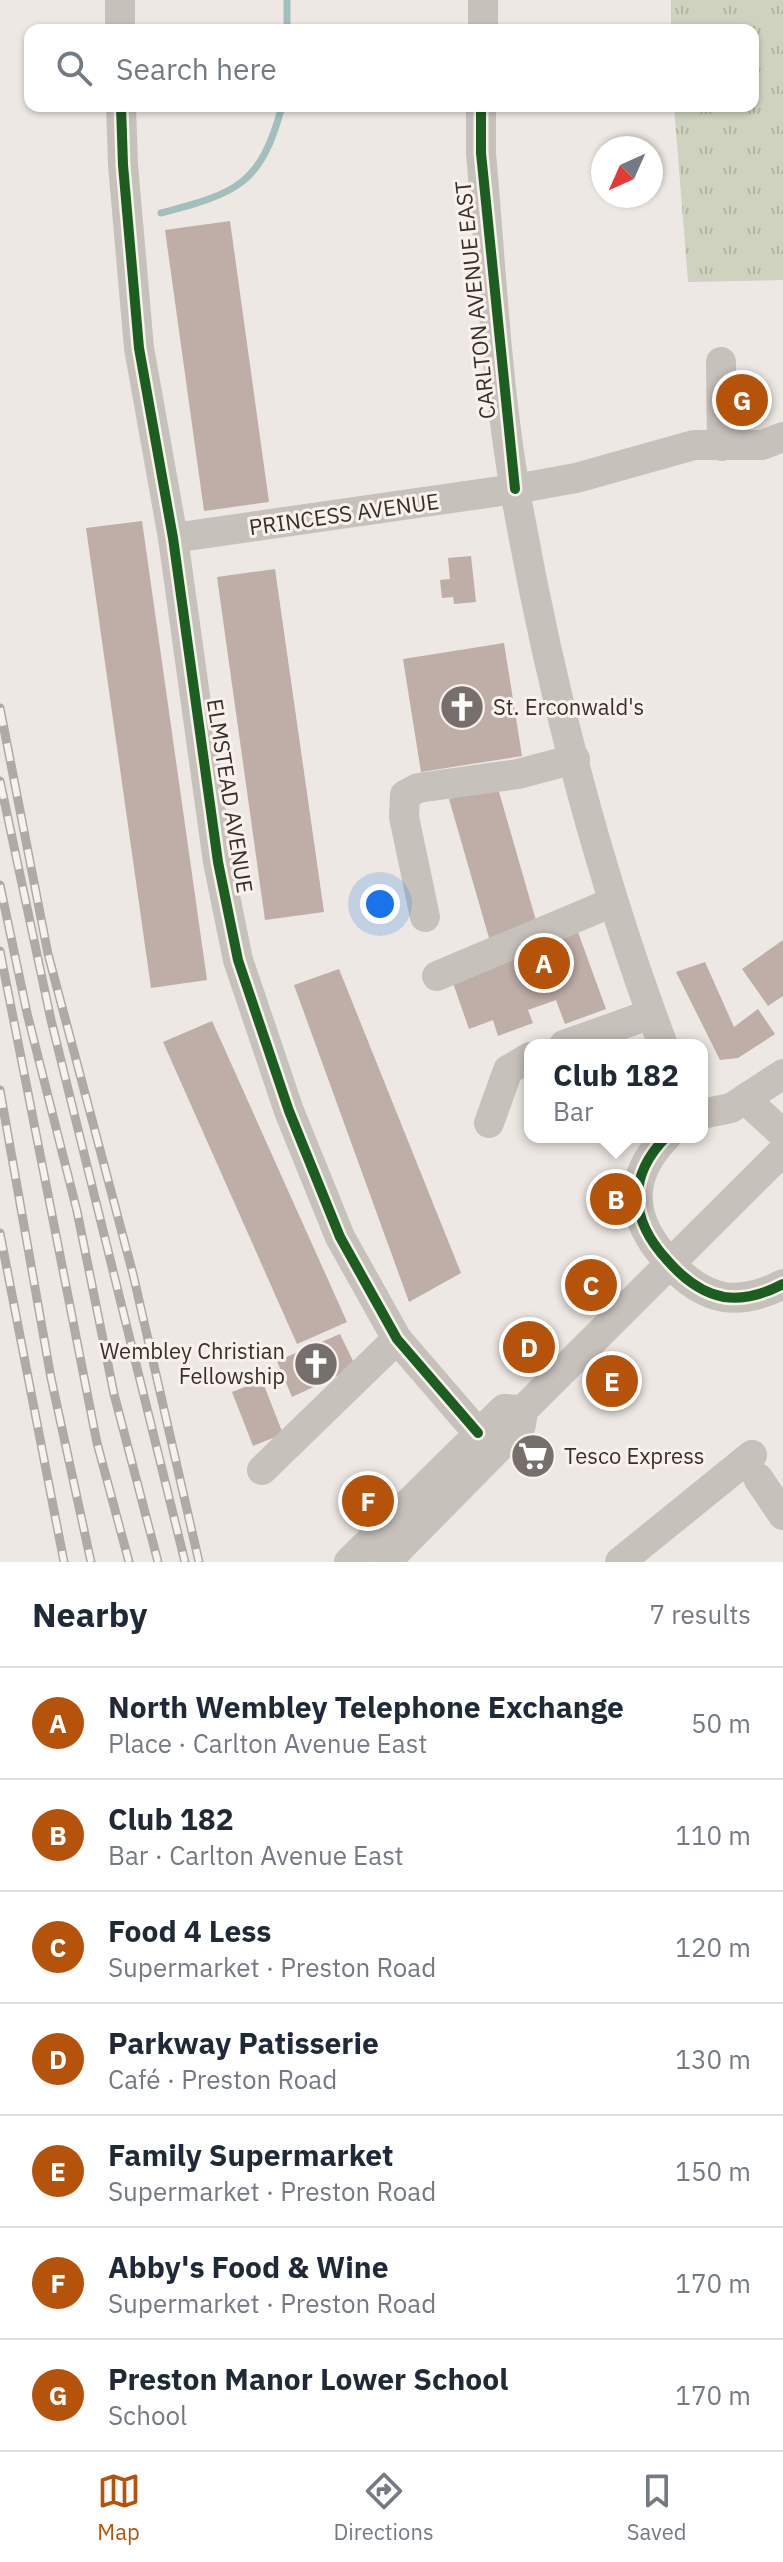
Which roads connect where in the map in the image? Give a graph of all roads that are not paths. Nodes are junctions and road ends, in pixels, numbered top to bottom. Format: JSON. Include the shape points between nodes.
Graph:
{"nodes":[{"id":1,"x":120,"y":0,"type":"edge"},
{"id":2,"x":483,"y":0,"type":"edge"},
{"id":3,"x":120,"y":24,"type":"edge"},
{"id":4,"x":483,"y":24,"type":"edge"},
{"id":5,"x":121,"y":112,"type":"edge"},
{"id":6,"x":481,"y":112,"type":"edge"},
{"id":7,"x":721,"y":362,"type":"dead end"},
{"id":8,"x":783,"y":437,"type":"edge"},
{"id":9,"x":722,"y":446,"type":"junction"},
{"id":10,"x":515,"y":489,"type":"junction"},
{"id":11,"x":173,"y":538,"type":"junction"},
{"id":12,"x":575,"y":759,"type":"junction"},
{"id":13,"x":613,"y":902,"type":"junction"},
{"id":14,"x":425,"y":917,"type":"dead end"},
{"id":15,"x":437,"y":976,"type":"dead end"},
{"id":16,"x":651,"y":1014,"type":"junction"},
{"id":17,"x":581,"y":1039,"type":"edge"},
{"id":18,"x":661,"y":1039,"type":"edge"},
{"id":19,"x":524,"y":1061,"type":"edge"},
{"id":20,"x":783,"y":1074,"type":"edge"},
{"id":21,"x":745,"y":1099,"type":"junction"},
{"id":22,"x":708,"y":1113,"type":"edge"},
{"id":23,"x":489,"y":1123,"type":"dead end"},
{"id":24,"x":783,"y":1134,"type":"edge"},
{"id":25,"x":661,"y":1143,"type":"edge"},
{"id":26,"x":783,"y":1151,"type":"edge"},
{"id":27,"x":671,"y":1265,"type":"junction"},
{"id":28,"x":783,"y":1284,"type":"edge"},
{"id":29,"x":397,"y":1339,"type":"junction"},
{"id":30,"x":523,"y":1410,"type":"junction"},
{"id":31,"x":478,"y":1433,"type":"junction"},
{"id":32,"x":262,"y":1470,"type":"dead end"},
{"id":33,"x":783,"y":1515,"type":"edge"},
{"id":34,"x":349,"y":1562,"type":"edge"},
{"id":35,"x":386,"y":1562,"type":"edge"},
{"id":36,"x":620,"y":1562,"type":"edge"}],
"edges":[{"from":1,"to":3,"type":"street"},
{"from":2,"to":4,"type":"street"},
{"from":5,"to":11,"type":"street","name":"ELMSTEAD AVENUE","via":[[139,348]]},
{"from":6,"to":10,"type":"street","name":"CARLTON AVENUE EAST"},
{"from":7,"to":9,"type":"street"},
{"from":8,"to":9,"type":"street","name":"PRINCESS AVENUE","via":[[762,445]]},
{"from":9,"to":10,"type":"street","name":"PRINCESS AVENUE","via":[[694,445]]},
{"from":10,"to":11,"type":"street","name":"PRINCESS AVENUE"},
{"from":10,"to":12,"type":"street","name":"CARLTON AVENUE EAST"},
{"from":11,"to":29,"type":"street","name":"ELMSTEAD AVENUE","via":[[218,862],[238,960],[329,1210]]},
{"from":12,"to":13,"type":"street","name":"CARLTON AVENUE EAST"},
{"from":12,"to":14,"type":"street","via":[[518,774],[418,788],[405,795],[404,817]]},
{"from":13,"to":15,"type":"street"},
{"from":13,"to":16,"type":"street","name":"CARLTON AVENUE EAST"},
{"from":16,"to":17,"type":"street"},
{"from":16,"to":18,"type":"street","name":"CARLTON AVENUE EAST"},
{"from":19,"to":23,"type":"street","via":[[508,1070]]},
{"from":20,"to":21,"type":"street"},
{"from":21,"to":22,"type":"street"},
{"from":21,"to":24,"type":"street"},
{"from":25,"to":27,"type":"street","via":[[646,1161],[638,1209],[642,1227]]},
{"from":26,"to":27,"type":"street"},
{"from":27,"to":28,"type":"street","via":[[686,1279],[724,1297],[767,1292]]},
{"from":27,"to":30,"type":"street"},
{"from":29,"to":31,"type":"street","name":"ELMSTEAD AVENUE"},
{"from":29,"to":32,"type":"street"},
{"from":30,"to":31,"type":"street","via":[[504,1409]]},
{"from":30,"to":35,"type":"street","via":[[521,1425]]},
{"from":31,"to":34,"type":"street"},
{"from":33,"to":36,"type":"street","via":[[755,1467]]}]}
